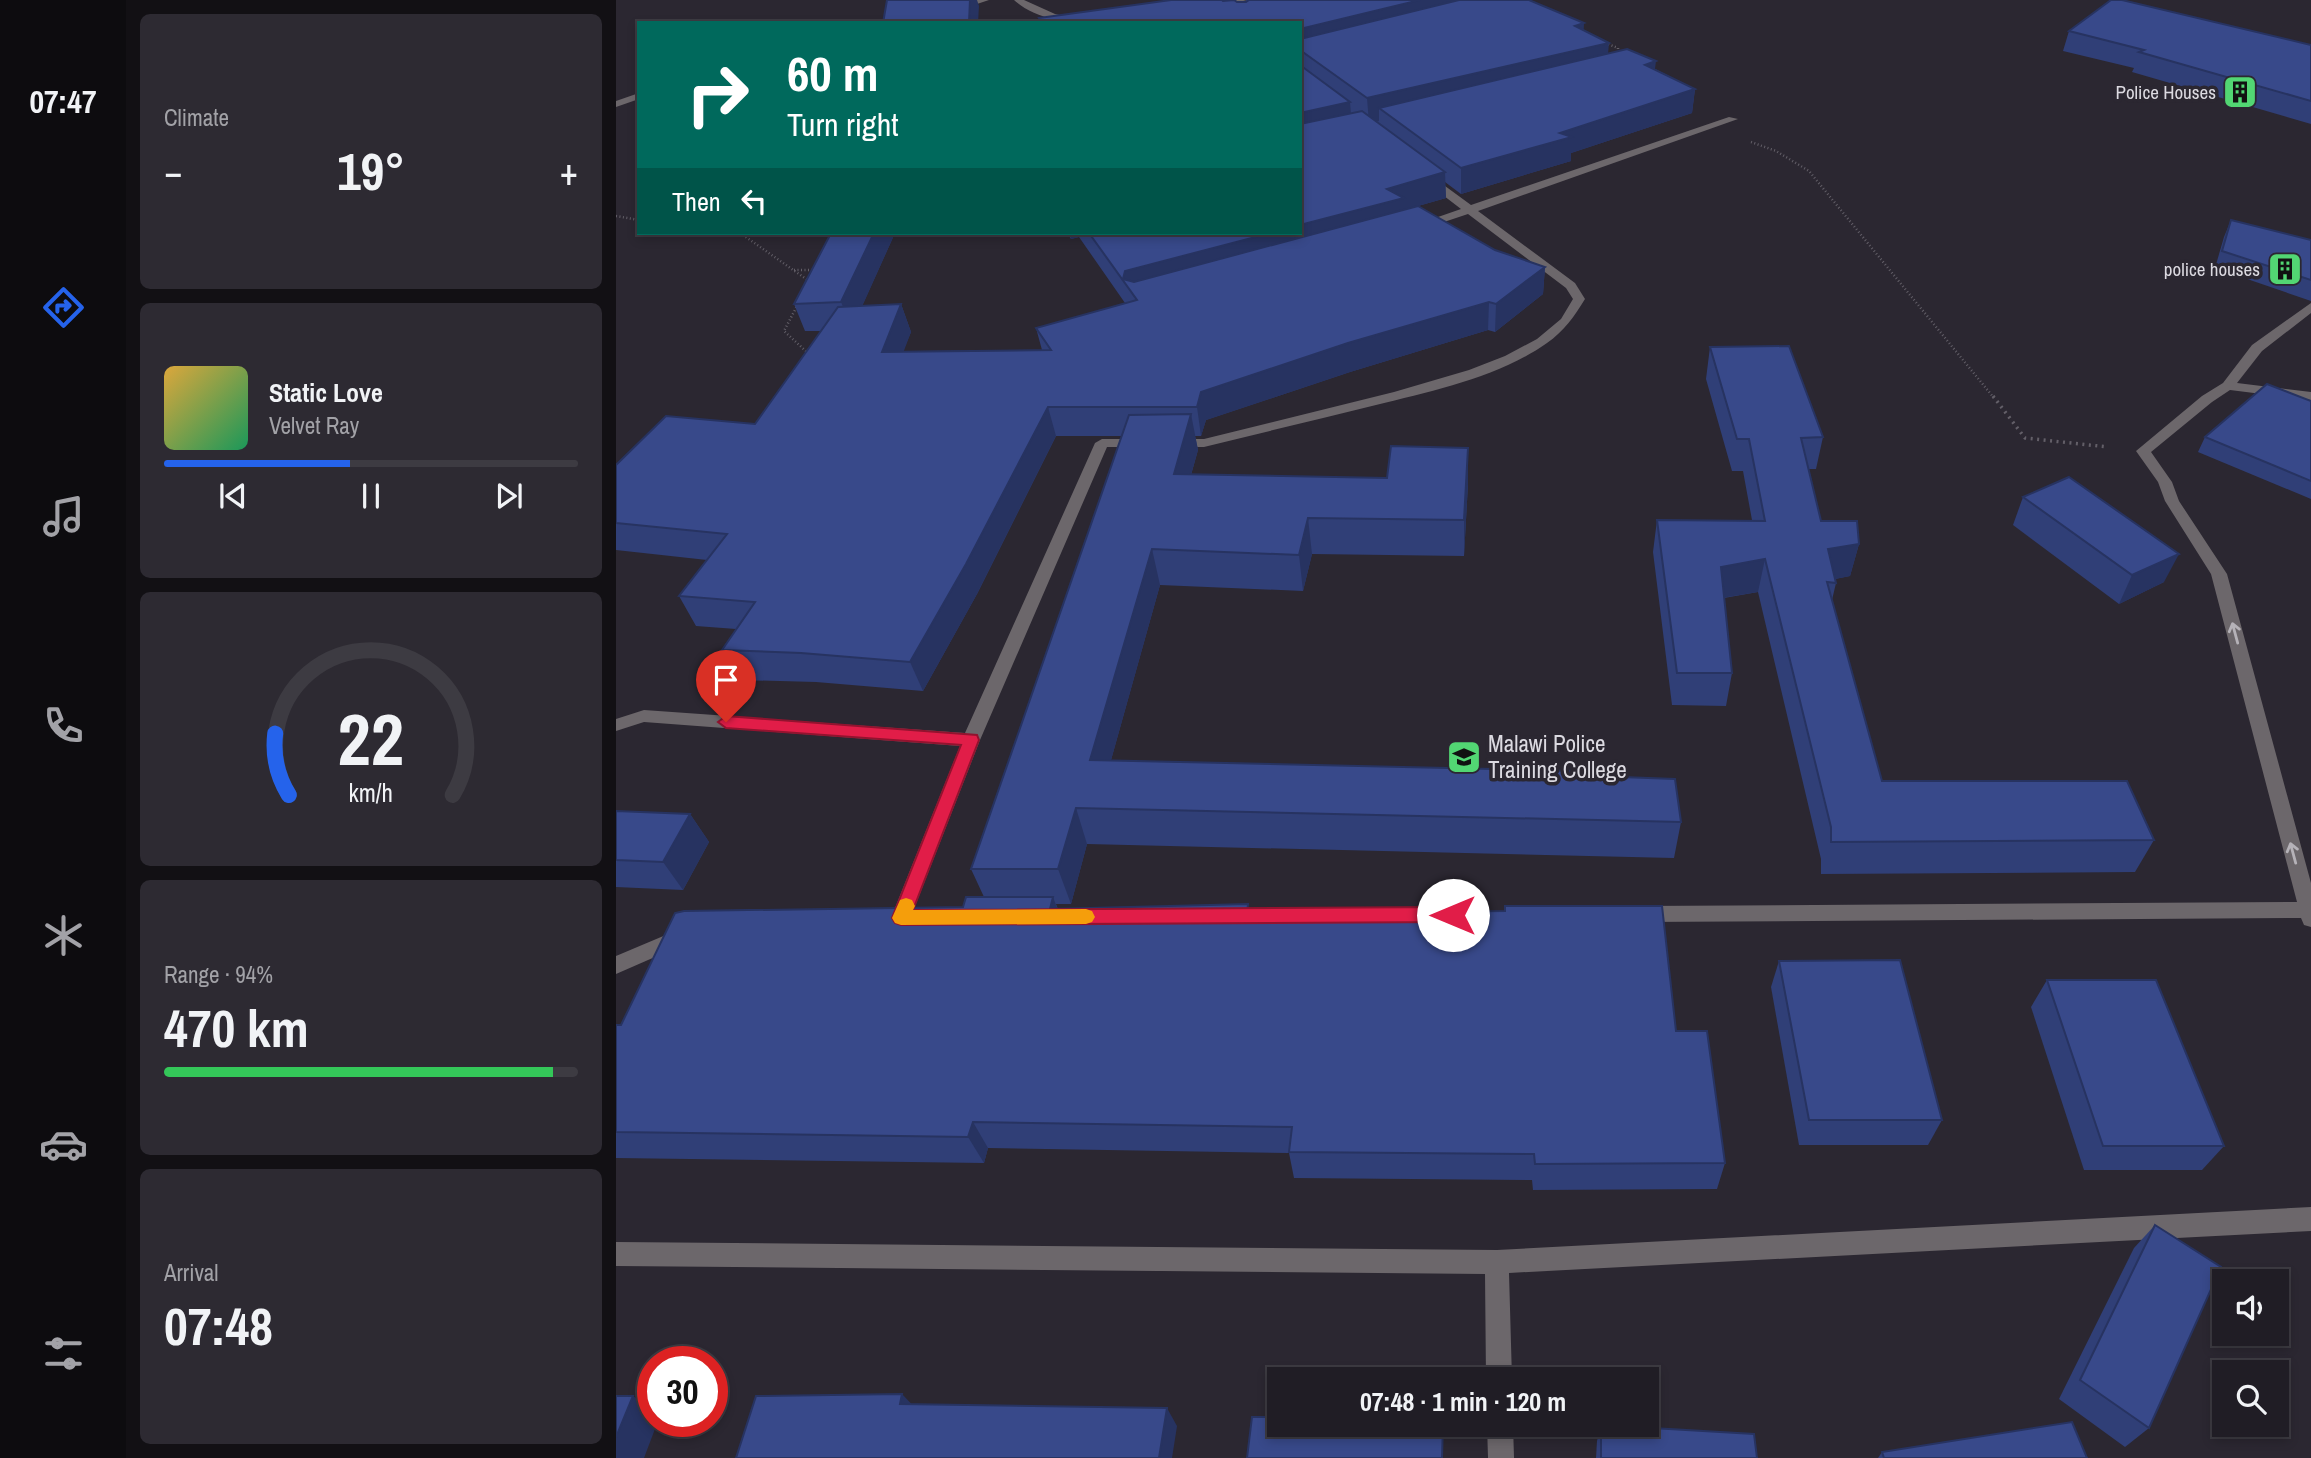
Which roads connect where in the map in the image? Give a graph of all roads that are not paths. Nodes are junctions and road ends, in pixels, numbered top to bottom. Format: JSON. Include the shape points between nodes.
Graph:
{"nodes":[{"id":1,"x":985,"y":0,"type":"edge"},
{"id":2,"x":1017,"y":0,"type":"edge"},
{"id":3,"x":1243,"y":0,"type":"edge"},
{"id":4,"x":1228,"y":3,"type":"junction"},
{"id":5,"x":1206,"y":7,"type":"edge"},
{"id":6,"x":946,"y":11,"type":"edge"},
{"id":7,"x":1236,"y":13,"type":"edge"},
{"id":8,"x":1077,"y":21,"type":"edge"},
{"id":9,"x":637,"y":97,"type":"edge"},
{"id":10,"x":616,"y":104,"type":"edge"},
{"id":11,"x":1732,"y":119,"type":"dead end"},
{"id":12,"x":1417,"y":171,"type":"edge"},
{"id":13,"x":1470,"y":211,"type":"junction"},
{"id":14,"x":1409,"y":229,"type":"edge"},
{"id":15,"x":2311,"y":307,"type":"edge"},
{"id":16,"x":2228,"y":386,"type":"junction"},
{"id":17,"x":2311,"y":396,"type":"edge"},
{"id":18,"x":616,"y":725,"type":"edge"},
{"id":19,"x":971,"y":740,"type":"junction"},
{"id":20,"x":1626,"y":914,"type":"edge"},
{"id":21,"x":2310,"y":914,"type":"edge"},
{"id":22,"x":929,"y":918,"type":"edge"},
{"id":23,"x":704,"y":930,"type":"edge"},
{"id":24,"x":616,"y":965,"type":"edge"},
{"id":25,"x":2311,"y":1219,"type":"edge"},
{"id":26,"x":616,"y":1254,"type":"edge"},
{"id":27,"x":1497,"y":1262,"type":"junction"},
{"id":28,"x":1499,"y":1367,"type":"edge"},
{"id":29,"x":1500,"y":1437,"type":"edge"},
{"id":30,"x":1501,"y":1458,"type":"edge"}],
"edges":[{"from":1,"to":6,"type":"street"},
{"from":2,"to":8,"type":"street","via":[[1054,18]]},
{"from":3,"to":4,"type":"street"},
{"from":4,"to":5,"type":"street"},
{"from":4,"to":7,"type":"street"},
{"from":9,"to":10,"type":"street"},
{"from":11,"to":13,"type":"street"},
{"from":12,"to":13,"type":"street"},
{"from":13,"to":14,"type":"street"},
{"from":13,"to":19,"type":"street","via":[[1571,286],[1579,299],[1574,312],[1552,333],[1485,369],[1445,383],[1204,443],[1102,443]]},
{"from":15,"to":16,"type":"street","via":[[2257,348]]},
{"from":16,"to":17,"type":"street"},
{"from":21,"to":16,"type":"street","one_way":true,"via":[[2219,574],[2143,451]]},
{"from":18,"to":19,"type":"street","via":[[644,716]]},
{"from":19,"to":22,"type":"street","via":[[894,918]]},
{"from":20,"to":21,"type":"street"},
{"from":23,"to":24,"type":"street"},
{"from":25,"to":27,"type":"street"},
{"from":26,"to":27,"type":"street"},
{"from":27,"to":28,"type":"street"},
{"from":29,"to":30,"type":"street"}]}
